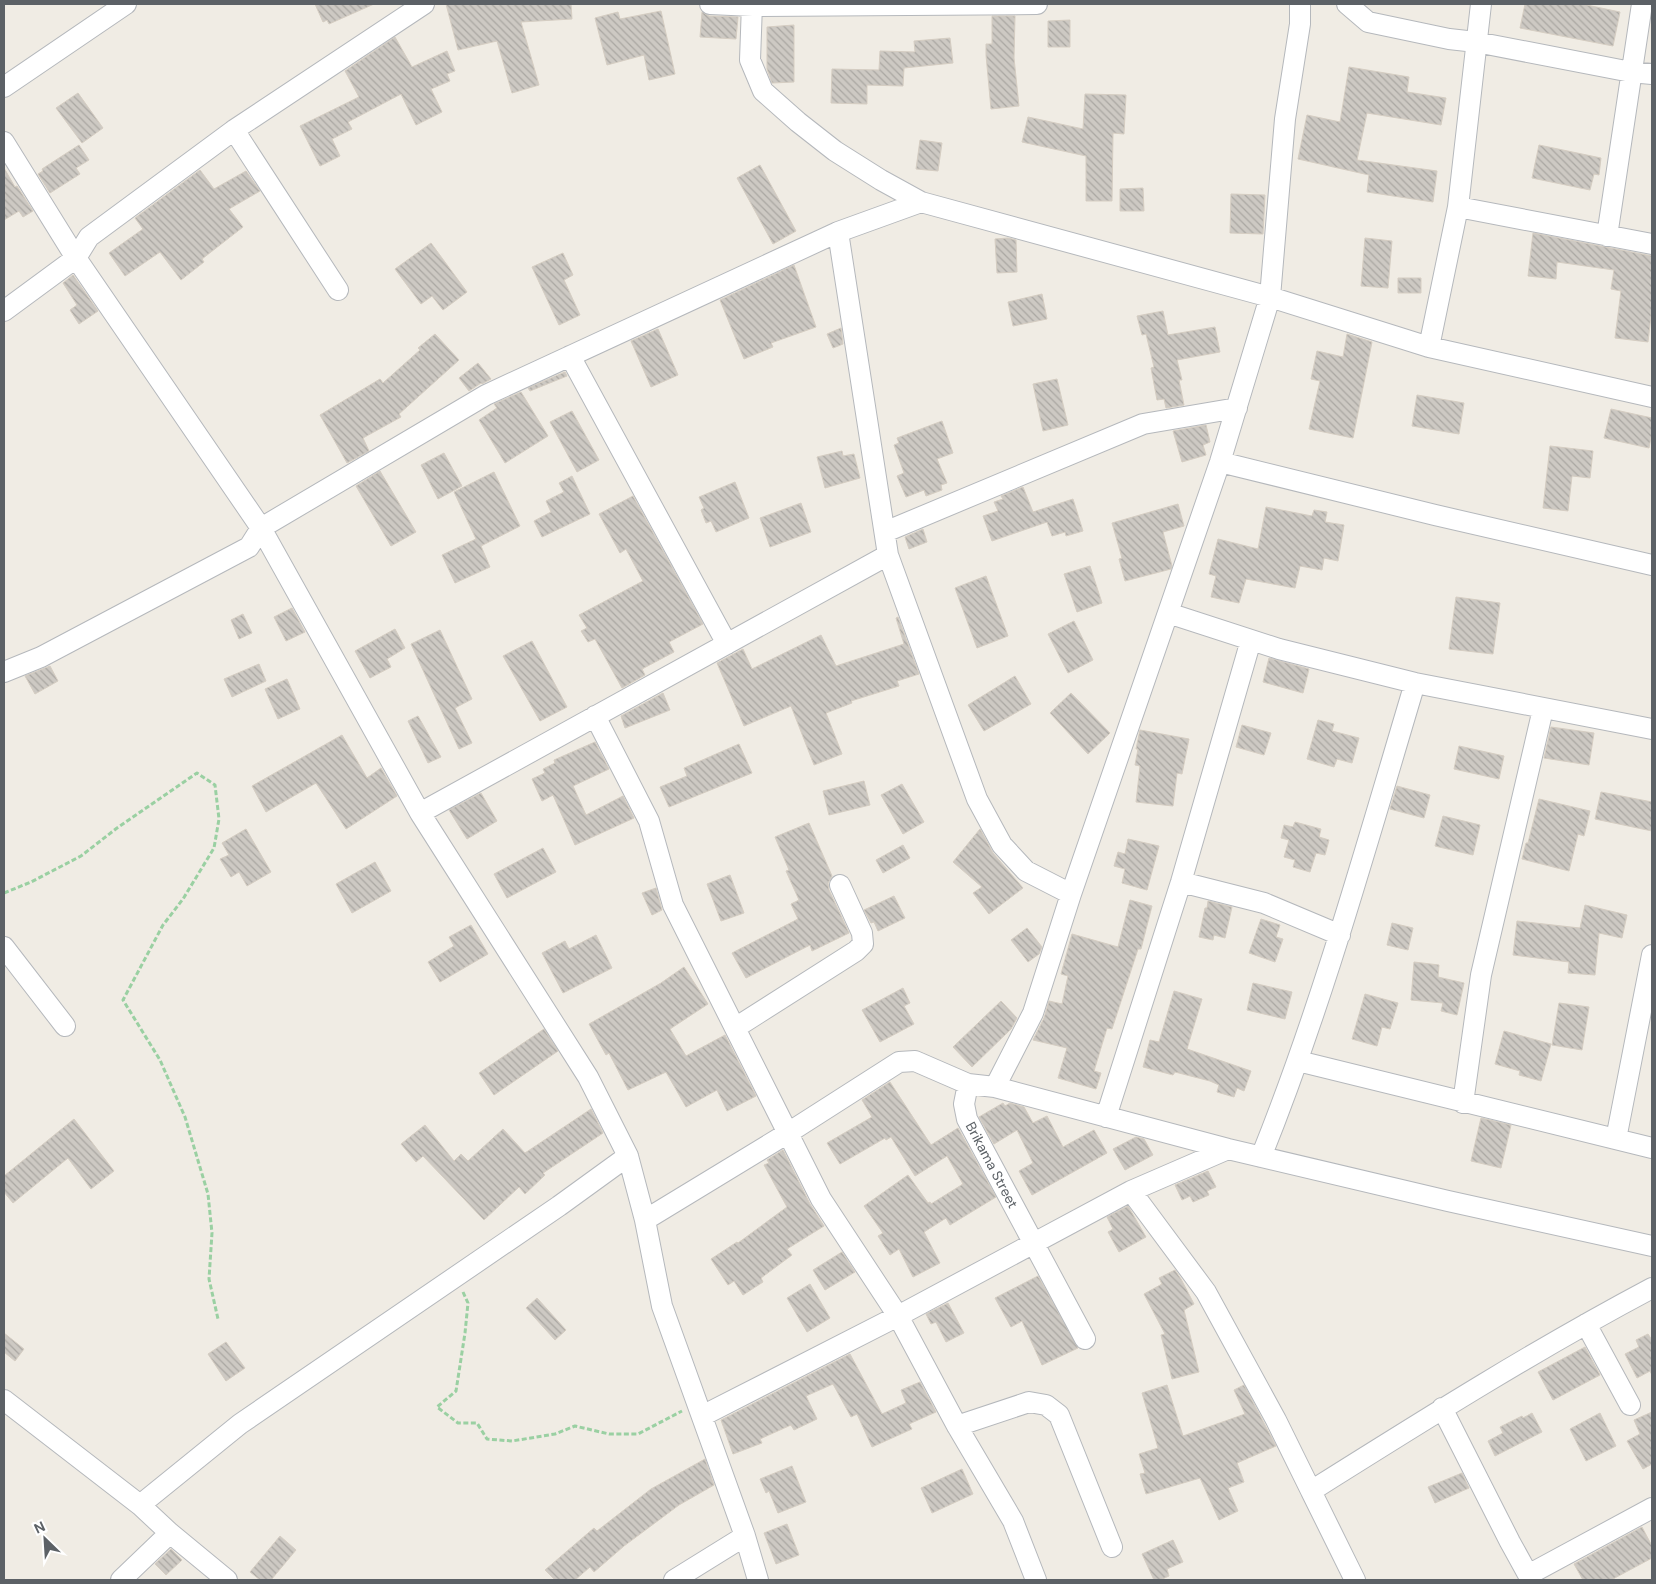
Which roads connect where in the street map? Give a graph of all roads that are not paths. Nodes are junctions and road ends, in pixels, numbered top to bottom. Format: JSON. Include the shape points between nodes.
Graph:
{"nodes":[{"id":1,"x":126,"y":4,"type":"edge"},
{"id":2,"x":424,"y":4,"type":"edge"},
{"id":3,"x":710,"y":4,"type":"edge"},
{"id":4,"x":1036,"y":4,"type":"edge"},
{"id":5,"x":1300,"y":4,"type":"edge"},
{"id":6,"x":1347,"y":4,"type":"edge"},
{"id":7,"x":1481,"y":4,"type":"edge"},
{"id":8,"x":1642,"y":4,"type":"edge"},
{"id":9,"x":753,"y":5,"type":"edge"},
{"id":10,"x":1476,"y":42,"type":"junction"},
{"id":11,"x":1631,"y":72,"type":"junction"},
{"id":12,"x":1652,"y":74,"type":"edge"},
{"id":13,"x":4,"y":86,"type":"edge"},
{"id":14,"x":234,"y":130,"type":"junction"},
{"id":15,"x":4,"y":142,"type":"edge"},
{"id":16,"x":921,"y":202,"type":"junction"},
{"id":17,"x":1458,"y":207,"type":"junction"},
{"id":18,"x":838,"y":232,"type":"junction"},
{"id":19,"x":1607,"y":236,"type":"junction"},
{"id":20,"x":1652,"y":244,"type":"edge"},
{"id":21,"x":76,"y":258,"type":"junction"},
{"id":22,"x":338,"y":290,"type":"dead end"},
{"id":23,"x":1270,"y":297,"type":"junction"},
{"id":24,"x":4,"y":311,"type":"edge"},
{"id":25,"x":1429,"y":347,"type":"junction"},
{"id":26,"x":570,"y":356,"type":"junction"},
{"id":27,"x":1652,"y":397,"type":"edge"},
{"id":28,"x":1237,"y":408,"type":"junction"},
{"id":29,"x":1220,"y":462,"type":"junction"},
{"id":30,"x":261,"y":528,"type":"junction"},
{"id":31,"x":885,"y":532,"type":"junction"},
{"id":32,"x":888,"y":555,"type":"junction"},
{"id":33,"x":1652,"y":565,"type":"edge"},
{"id":34,"x":1168,"y":613,"type":"junction"},
{"id":35,"x":1251,"y":640,"type":"junction"},
{"id":36,"x":727,"y":644,"type":"junction"},
{"id":37,"x":4,"y":672,"type":"edge"},
{"id":38,"x":1415,"y":683,"type":"junction"},
{"id":39,"x":1543,"y":709,"type":"junction"},
{"id":40,"x":595,"y":716,"type":"junction"},
{"id":41,"x":1652,"y":729,"type":"edge"},
{"id":42,"x":420,"y":812,"type":"junction"},
{"id":43,"x":1181,"y":882,"type":"junction"},
{"id":44,"x":840,"y":885,"type":"dead end"},
{"id":45,"x":1072,"y":894,"type":"junction"},
{"id":46,"x":1340,"y":935,"type":"junction"},
{"id":47,"x":4,"y":947,"type":"edge"},
{"id":48,"x":1652,"y":955,"type":"edge"},
{"id":49,"x":65,"y":1026,"type":"dead end"},
{"id":50,"x":735,"y":1028,"type":"junction"},
{"id":51,"x":1298,"y":1061,"type":"junction"},
{"id":52,"x":968,"y":1084,"type":"junction"},
{"id":53,"x":994,"y":1087,"type":"junction"},
{"id":54,"x":1464,"y":1103,"type":"junction"},
{"id":55,"x":1106,"y":1117,"type":"junction"},
{"id":56,"x":788,"y":1133,"type":"junction"},
{"id":57,"x":1616,"y":1139,"type":"junction"},
{"id":58,"x":1652,"y":1148,"type":"edge"},
{"id":59,"x":1228,"y":1149,"type":"junction"},
{"id":60,"x":628,"y":1156,"type":"junction"},
{"id":61,"x":1261,"y":1157,"type":"junction"},
{"id":62,"x":1131,"y":1191,"type":"junction"},
{"id":63,"x":646,"y":1220,"type":"junction"},
{"id":64,"x":1033,"y":1243,"type":"junction"},
{"id":65,"x":1652,"y":1246,"type":"edge"},
{"id":66,"x":1652,"y":1288,"type":"edge"},
{"id":67,"x":898,"y":1316,"type":"junction"},
{"id":68,"x":1586,"y":1324,"type":"junction"},
{"id":69,"x":1085,"y":1339,"type":"dead end"},
{"id":70,"x":4,"y":1400,"type":"edge"},
{"id":71,"x":1630,"y":1405,"type":"dead end"},
{"id":72,"x":1442,"y":1408,"type":"junction"},
{"id":73,"x":696,"y":1412,"type":"junction"},
{"id":74,"x":957,"y":1426,"type":"junction"},
{"id":75,"x":1312,"y":1490,"type":"junction"},
{"id":76,"x":140,"y":1505,"type":"junction"},
{"id":77,"x":1652,"y":1508,"type":"edge"},
{"id":78,"x":170,"y":1533,"type":"junction"},
{"id":79,"x":745,"y":1536,"type":"junction"},
{"id":80,"x":1112,"y":1547,"type":"dead end"},
{"id":81,"x":1530,"y":1578,"type":"edge"},
{"id":82,"x":122,"y":1580,"type":"edge"},
{"id":83,"x":227,"y":1580,"type":"edge"},
{"id":84,"x":674,"y":1580,"type":"edge"},
{"id":85,"x":758,"y":1580,"type":"edge"},
{"id":86,"x":1036,"y":1580,"type":"edge"},
{"id":87,"x":1355,"y":1580,"type":"edge"}],
"edges":[{"from":1,"to":13,"type":"street"},
{"from":2,"to":14,"type":"street"},
{"from":3,"to":9,"type":"street"},
{"from":4,"to":9,"type":"street"},
{"from":5,"to":23,"type":"street","via":[[1300,24],[1285,119]]},
{"from":6,"to":10,"type":"street","via":[[1368,22]]},
{"from":7,"to":10,"type":"street"},
{"from":8,"to":11,"type":"street"},
{"from":9,"to":16,"type":"street","via":[[750,60],[763,91],[835,151]]},
{"from":10,"to":11,"type":"street"},
{"from":10,"to":17,"type":"street"},
{"from":11,"to":12,"type":"street"},
{"from":11,"to":19,"type":"street"},
{"from":14,"to":21,"type":"street","via":[[89,237]]},
{"from":14,"to":22,"type":"street"},
{"from":15,"to":21,"type":"street"},
{"from":16,"to":18,"type":"street"},
{"from":16,"to":23,"type":"street"},
{"from":17,"to":19,"type":"street"},
{"from":17,"to":25,"type":"street"},
{"from":18,"to":26,"type":"street"},
{"from":18,"to":31,"type":"street"},
{"from":19,"to":20,"type":"street"},
{"from":21,"to":24,"type":"street"},
{"from":21,"to":30,"type":"street"},
{"from":23,"to":25,"type":"street"},
{"from":23,"to":28,"type":"street"},
{"from":25,"to":27,"type":"street"},
{"from":26,"to":30,"type":"street","via":[[486,395]]},
{"from":26,"to":36,"type":"street"},
{"from":28,"to":29,"type":"street"},
{"from":28,"to":31,"type":"street","via":[[1143,424]]},
{"from":29,"to":33,"type":"street"},
{"from":29,"to":34,"type":"street"},
{"from":30,"to":37,"type":"street","via":[[249,547],[42,657]]},
{"from":30,"to":42,"type":"street"},
{"from":31,"to":32,"type":"street"},
{"from":32,"to":36,"type":"street"},
{"from":32,"to":45,"type":"street","via":[[977,799],[1002,846],[1026,871]]},
{"from":34,"to":35,"type":"street"},
{"from":34,"to":45,"type":"street"},
{"from":35,"to":38,"type":"street"},
{"from":35,"to":43,"type":"street"},
{"from":36,"to":40,"type":"street"},
{"from":38,"to":39,"type":"street"},
{"from":38,"to":46,"type":"street"},
{"from":39,"to":41,"type":"street"},
{"from":39,"to":54,"type":"street","via":[[1481,975]]},
{"from":40,"to":42,"type":"street"},
{"from":40,"to":50,"type":"street","via":[[649,821],[672,905]]},
{"from":42,"to":60,"type":"street","via":[[588,1077]]},
{"from":43,"to":46,"type":"street","via":[[1264,904]]},
{"from":43,"to":55,"type":"street"},
{"from":44,"to":50,"type":"street","via":[[862,933],[863,944]]},
{"from":45,"to":53,"type":"street","via":[[1033,1013]]},
{"from":46,"to":51,"type":"street"},
{"from":47,"to":49,"type":"street"},
{"from":48,"to":57,"type":"street"},
{"from":50,"to":56,"type":"street"},
{"from":51,"to":54,"type":"street"},
{"from":51,"to":61,"type":"street"},
{"from":52,"to":53,"type":"street"},
{"from":52,"to":56,"type":"street","via":[[915,1061],[899,1062]]},
{"from":52,"to":64,"type":"street","name":"Brikama Street","via":[[964,1104],[967,1119]]},
{"from":53,"to":55,"type":"street"},
{"from":54,"to":57,"type":"street"},
{"from":55,"to":59,"type":"street"},
{"from":56,"to":63,"type":"street"},
{"from":56,"to":67,"type":"street","via":[[821,1199]]},
{"from":57,"to":58,"type":"street"},
{"from":59,"to":61,"type":"street"},
{"from":59,"to":62,"type":"street"},
{"from":60,"to":63,"type":"street"},
{"from":60,"to":76,"type":"street","via":[[240,1424]]},
{"from":61,"to":65,"type":"street"},
{"from":62,"to":64,"type":"street"},
{"from":62,"to":75,"type":"street","via":[[1206,1292]]},
{"from":63,"to":73,"type":"street","via":[[662,1306]]},
{"from":64,"to":67,"type":"street"},
{"from":64,"to":69,"type":"street","name":"Brikama Street"},
{"from":66,"to":68,"type":"street"},
{"from":67,"to":73,"type":"street"},
{"from":67,"to":74,"type":"street"},
{"from":68,"to":71,"type":"street"},
{"from":68,"to":72,"type":"street"},
{"from":70,"to":76,"type":"street"},
{"from":72,"to":75,"type":"street"},
{"from":72,"to":81,"type":"street"},
{"from":73,"to":79,"type":"street"},
{"from":74,"to":80,"type":"street","via":[[1029,1402],[1046,1405],[1059,1415]]},
{"from":74,"to":86,"type":"street","via":[[1012,1520]]},
{"from":75,"to":87,"type":"street"},
{"from":76,"to":78,"type":"street"},
{"from":77,"to":81,"type":"street"},
{"from":78,"to":82,"type":"street"},
{"from":78,"to":83,"type":"street"},
{"from":79,"to":84,"type":"street"},
{"from":79,"to":85,"type":"street"}]}
